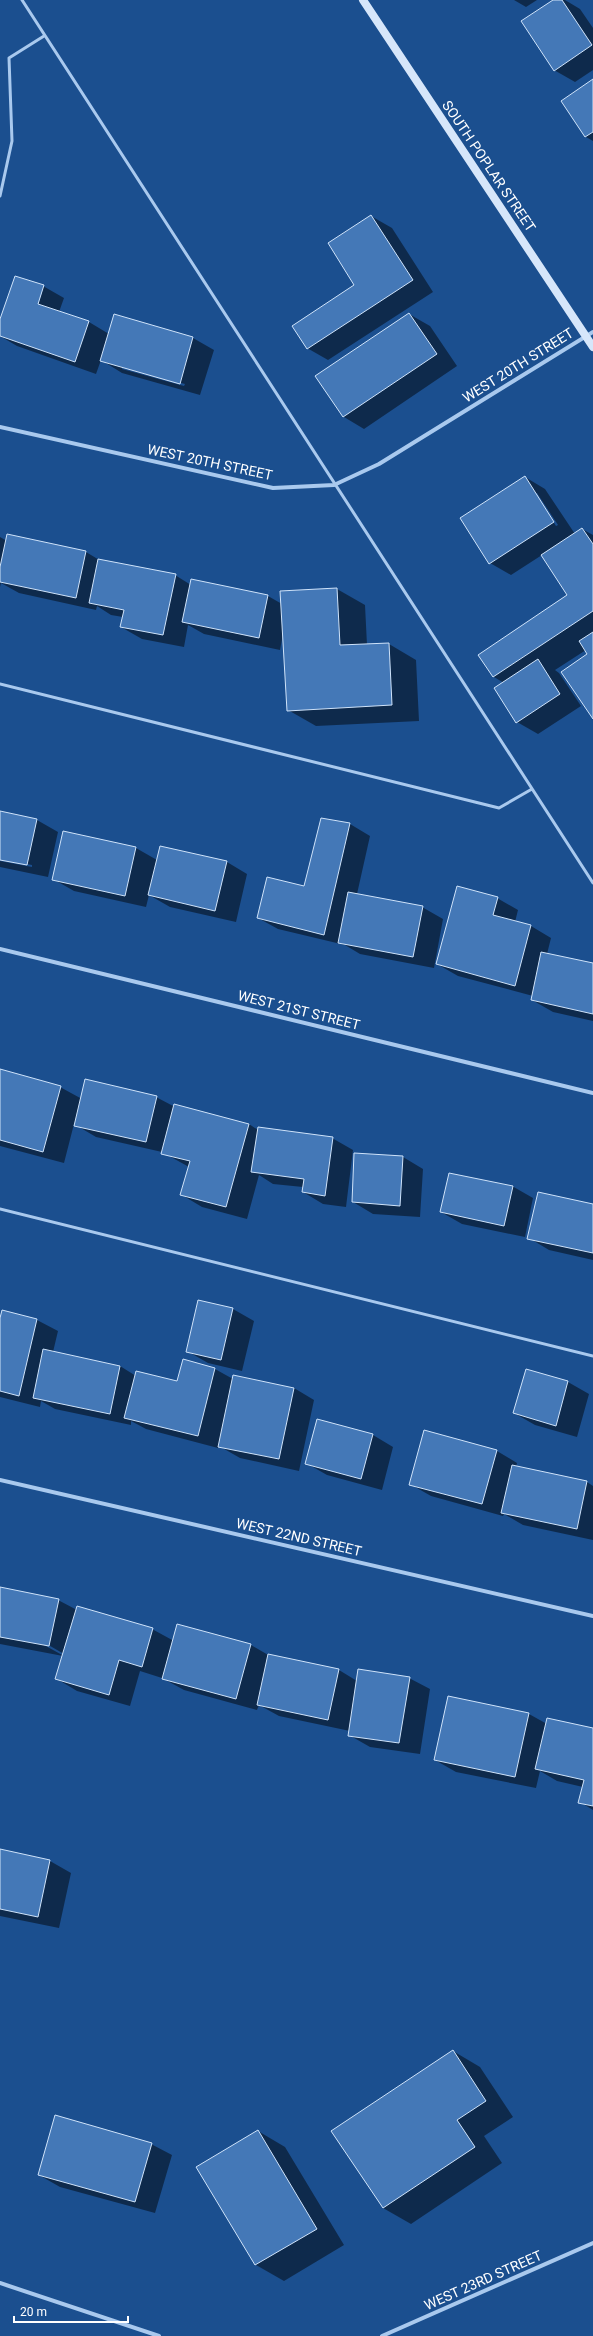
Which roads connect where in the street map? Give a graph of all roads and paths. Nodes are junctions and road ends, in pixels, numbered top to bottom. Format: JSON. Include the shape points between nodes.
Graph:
{"nodes":[{"id":1,"x":22,"y":0,"type":"edge"},
{"id":2,"x":363,"y":0,"type":"edge"},
{"id":3,"x":44,"y":36,"type":"junction"},
{"id":4,"x":0,"y":196,"type":"edge"},
{"id":5,"x":590,"y":334,"type":"edge"},
{"id":6,"x":593,"y":347,"type":"edge"},
{"id":7,"x":0,"y":427,"type":"edge"},
{"id":8,"x":334,"y":485,"type":"junction"},
{"id":9,"x":0,"y":684,"type":"edge"},
{"id":10,"x":532,"y":789,"type":"junction"},
{"id":11,"x":593,"y":883,"type":"edge"},
{"id":12,"x":0,"y":949,"type":"edge"},
{"id":13,"x":593,"y":1093,"type":"edge"},
{"id":14,"x":0,"y":1209,"type":"edge"},
{"id":15,"x":593,"y":1356,"type":"edge"},
{"id":16,"x":0,"y":1480,"type":"edge"},
{"id":17,"x":593,"y":1616,"type":"edge"},
{"id":18,"x":593,"y":2243,"type":"edge"},
{"id":19,"x":0,"y":2283,"type":"edge"},
{"id":20,"x":159,"y":2336,"type":"edge"},
{"id":21,"x":382,"y":2336,"type":"edge"}],
"edges":[{"from":1,"to":3,"type":"lane"},
{"from":2,"to":5,"type":"main road","name":"SOUTH POPLAR STREET"},
{"from":3,"to":4,"type":"lane","via":[[9,58],[12,141]]},
{"from":3,"to":8,"type":"lane"},
{"from":5,"to":6,"type":"main road","name":"SOUTH POPLAR STREET"},
{"from":5,"to":8,"type":"street","name":"WEST 20TH STREET","via":[[379,464]]},
{"from":7,"to":8,"type":"street","name":"WEST 20TH STREET","via":[[273,488]]},
{"from":8,"to":10,"type":"lane"},
{"from":9,"to":10,"type":"lane","via":[[499,808]]},
{"from":10,"to":11,"type":"lane"},
{"from":12,"to":13,"type":"street","name":"WEST 21ST STREET"},
{"from":14,"to":15,"type":"lane"},
{"from":16,"to":17,"type":"street","name":"WEST 22ND STREET"},
{"from":18,"to":21,"type":"street","name":"WEST 23RD STREET"},
{"from":19,"to":20,"type":"street"}]}
